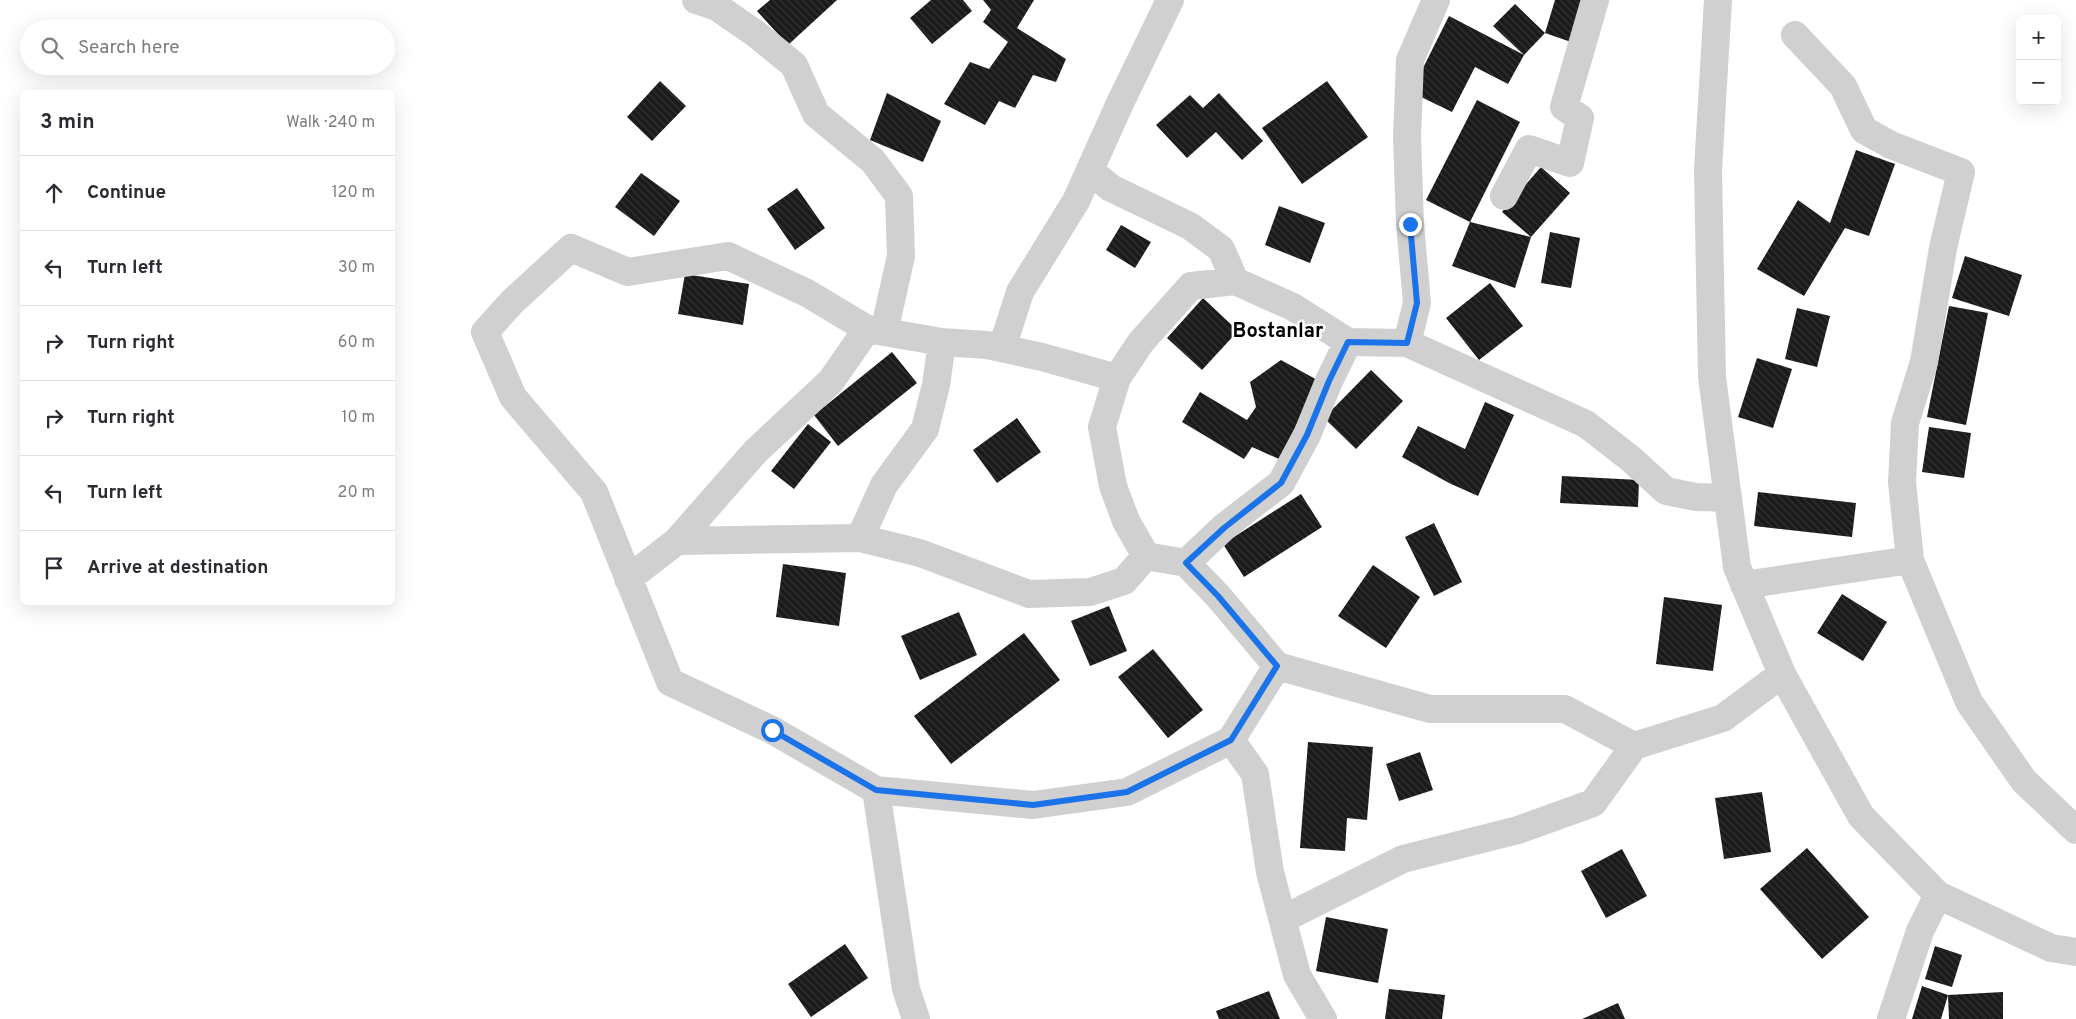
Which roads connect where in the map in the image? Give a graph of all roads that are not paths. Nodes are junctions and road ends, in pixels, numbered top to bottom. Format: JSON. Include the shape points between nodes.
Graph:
{"nodes":[{"id":1,"x":696,"y":0,"type":"edge"},
{"id":2,"x":1170,"y":0,"type":"edge"},
{"id":3,"x":1436,"y":0,"type":"edge"},
{"id":4,"x":1595,"y":0,"type":"edge"},
{"id":5,"x":1718,"y":0,"type":"edge"},
{"id":6,"x":1795,"y":35,"type":"dead end"},
{"id":7,"x":1090,"y":171,"type":"junction"},
{"id":8,"x":1504,"y":196,"type":"dead end"},
{"id":9,"x":1235,"y":281,"type":"junction"},
{"id":10,"x":876,"y":331,"type":"junction"},
{"id":11,"x":942,"y":342,"type":"junction"},
{"id":12,"x":1348,"y":342,"type":"junction"},
{"id":13,"x":1407,"y":343,"type":"junction"},
{"id":14,"x":1002,"y":348,"type":"junction"},
{"id":15,"x":1117,"y":378,"type":"junction"},
{"id":16,"x":1728,"y":498,"type":"junction"},
{"id":17,"x":860,"y":538,"type":"junction"},
{"id":18,"x":677,"y":541,"type":"junction"},
{"id":19,"x":1146,"y":556,"type":"junction"},
{"id":20,"x":1910,"y":560,"type":"junction"},
{"id":21,"x":1186,"y":563,"type":"junction"},
{"id":22,"x":628,"y":579,"type":"junction"},
{"id":23,"x":1744,"y":585,"type":"junction"},
{"id":24,"x":1277,"y":666,"type":"junction"},
{"id":25,"x":1782,"y":674,"type":"junction"},
{"id":26,"x":1231,"y":740,"type":"junction"},
{"id":27,"x":1634,"y":746,"type":"junction"},
{"id":28,"x":876,"y":790,"type":"junction"},
{"id":29,"x":2076,"y":830,"type":"edge"},
{"id":30,"x":1938,"y":895,"type":"junction"},
{"id":31,"x":1283,"y":919,"type":"junction"},
{"id":32,"x":2076,"y":952,"type":"edge"},
{"id":33,"x":916,"y":1019,"type":"edge"},
{"id":34,"x":1323,"y":1019,"type":"edge"},
{"id":35,"x":1892,"y":1019,"type":"edge"}],
"edges":[{"from":1,"to":10,"type":"street","via":[[717,7],[794,65],[816,114],[873,161],[899,196],[901,256]]},
{"from":2,"to":7,"type":"street"},
{"from":3,"to":13,"type":"street","via":[[1410,60],[1407,138],[1417,303]]},
{"from":4,"to":8,"type":"street","via":[[1564,107],[1580,118],[1570,163],[1529,149]]},
{"from":5,"to":16,"type":"street","via":[[1708,180],[1712,377]]},
{"from":6,"to":20,"type":"street","via":[[1843,86],[1864,130],[1891,145],[1961,172],[1942,248],[1924,362],[1905,423],[1902,482]]},
{"from":7,"to":9,"type":"street","via":[[1111,188],[1190,226],[1221,249]]},
{"from":7,"to":14,"type":"street","via":[[1076,201],[1020,292]]},
{"from":9,"to":12,"type":"street","via":[[1293,307]]},
{"from":9,"to":15,"type":"street","via":[[1191,286],[1141,342]]},
{"from":10,"to":11,"type":"street"},
{"from":10,"to":18,"type":"street","via":[[831,381],[756,452]]},
{"from":10,"to":22,"type":"street","via":[[807,293],[728,256],[628,272],[571,248],[512,302],[486,332],[489,340],[513,397],[594,492]]},
{"from":11,"to":14,"type":"street"},
{"from":11,"to":17,"type":"street","via":[[925,430],[884,484]]},
{"from":12,"to":13,"type":"street"},
{"from":12,"to":21,"type":"street","via":[[1307,435],[1281,483]]},
{"from":13,"to":16,"type":"street","via":[[1586,424],[1666,491],[1696,497]]},
{"from":14,"to":15,"type":"street"},
{"from":15,"to":19,"type":"street","via":[[1102,427],[1113,486],[1126,521]]},
{"from":16,"to":23,"type":"street","via":[[1737,567]]},
{"from":17,"to":18,"type":"street"},
{"from":17,"to":19,"type":"street","via":[[920,553],[1029,594],[1090,592],[1124,582]]},
{"from":18,"to":22,"type":"street"},
{"from":19,"to":21,"type":"street"},
{"from":20,"to":23,"type":"street"},
{"from":20,"to":29,"type":"street","via":[[1969,702],[2024,781]]},
{"from":21,"to":24,"type":"street"},
{"from":22,"to":28,"type":"street","via":[[670,682],[772,730]]},
{"from":23,"to":25,"type":"street"},
{"from":24,"to":26,"type":"street"},
{"from":24,"to":27,"type":"street","via":[[1430,709],[1565,709]]},
{"from":25,"to":27,"type":"street","via":[[1723,718]]},
{"from":25,"to":30,"type":"street","via":[[1861,816]]},
{"from":26,"to":28,"type":"street","via":[[1127,792],[1033,805]]},
{"from":26,"to":31,"type":"street","via":[[1255,774],[1270,872]]},
{"from":27,"to":31,"type":"street","via":[[1594,804],[1518,830],[1403,859]]},
{"from":28,"to":33,"type":"street","via":[[906,989]]},
{"from":30,"to":32,"type":"street","via":[[2051,948]]},
{"from":30,"to":35,"type":"street","via":[[1920,931]]},
{"from":31,"to":34,"type":"street","via":[[1297,975]]}]}
